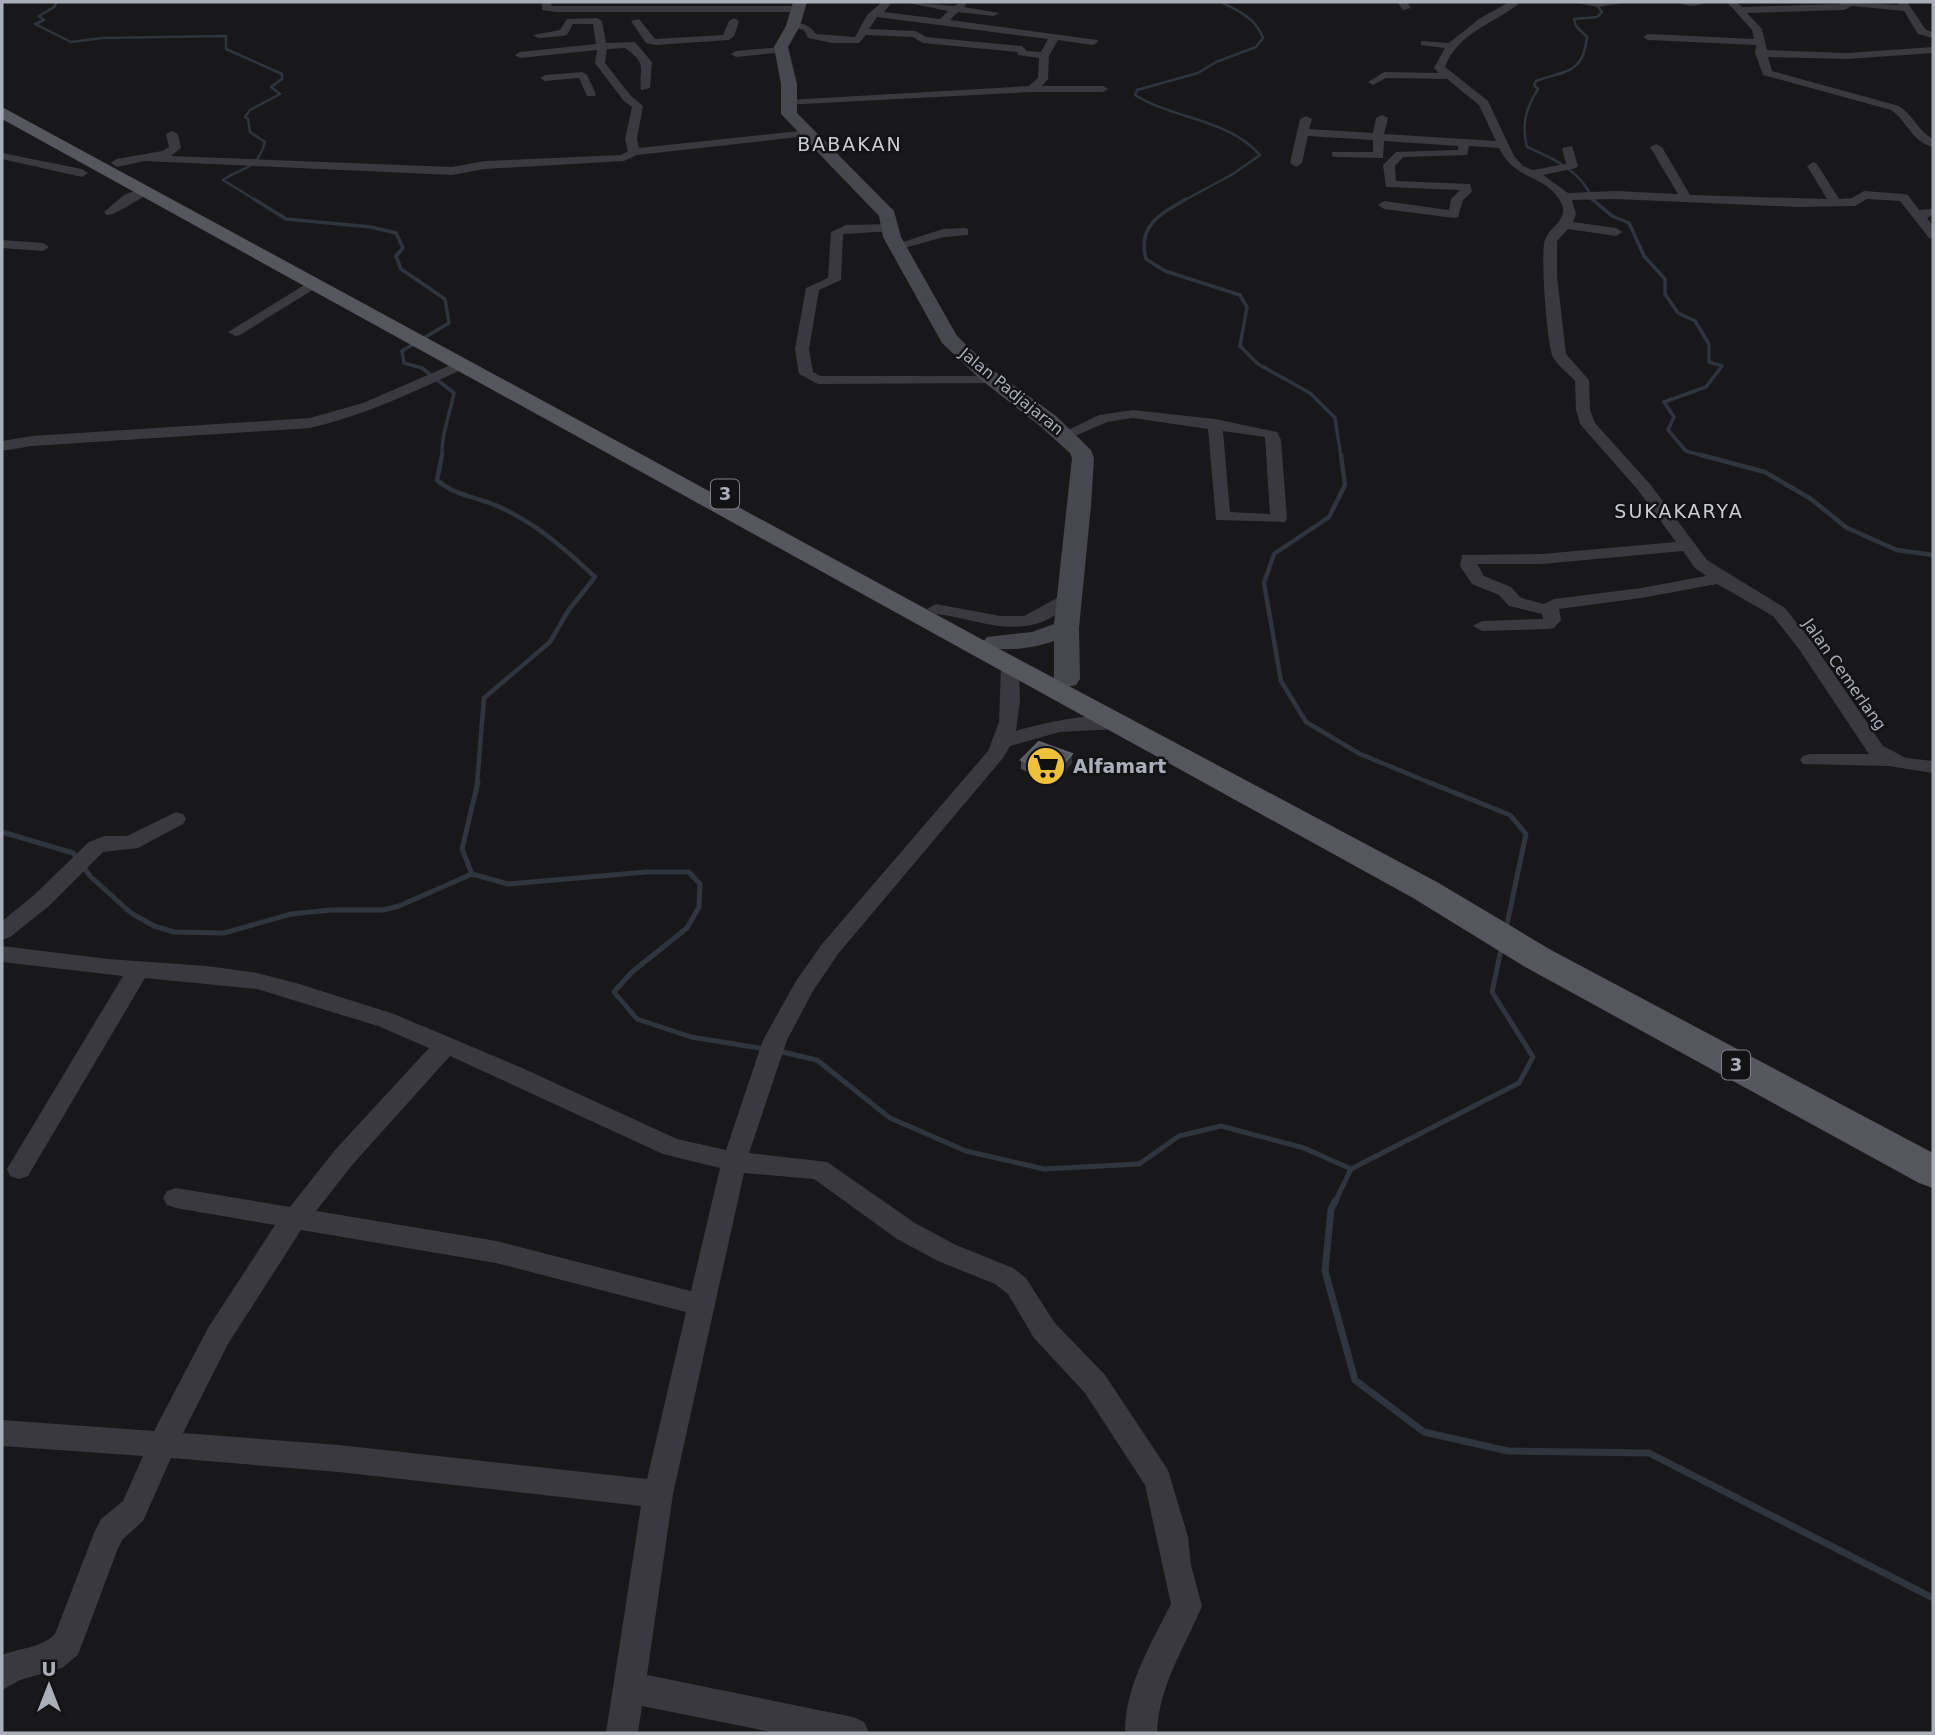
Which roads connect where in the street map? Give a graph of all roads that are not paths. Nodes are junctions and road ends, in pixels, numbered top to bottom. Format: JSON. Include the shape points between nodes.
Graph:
{"nodes":[{"id":1,"x":547,"y":2,"type":"edge"},
{"id":2,"x":887,"y":2,"type":"edge"},
{"id":3,"x":909,"y":2,"type":"edge"},
{"id":4,"x":1516,"y":2,"type":"edge"},
{"id":5,"x":1579,"y":2,"type":"edge"},
{"id":6,"x":1624,"y":2,"type":"edge"},
{"id":7,"x":1684,"y":2,"type":"edge"},
{"id":8,"x":1700,"y":2,"type":"edge"},
{"id":9,"x":1844,"y":2,"type":"edge"},
{"id":10,"x":641,"y":5,"type":"edge"},
{"id":11,"x":759,"y":5,"type":"edge"},
{"id":12,"x":960,"y":5,"type":"edge"},
{"id":13,"x":1905,"y":5,"type":"edge"},
{"id":14,"x":1736,"y":6,"type":"edge"},
{"id":15,"x":566,"y":9,"type":"junction"},
{"id":16,"x":681,"y":9,"type":"junction"},
{"id":17,"x":797,"y":12,"type":"edge"},
{"id":18,"x":994,"y":13,"type":"dead end"},
{"id":19,"x":875,"y":14,"type":"junction"},
{"id":20,"x":570,"y":21,"type":"junction"},
{"id":21,"x":637,"y":21,"type":"dead end"},
{"id":22,"x":733,"y":21,"type":"dead end"},
{"id":23,"x":942,"y":22,"type":"junction"},
{"id":24,"x":864,"y":32,"type":"junction"},
{"id":25,"x":538,"y":35,"type":"dead end"},
{"id":26,"x":693,"y":35,"type":"junction"},
{"id":27,"x":1933,"y":35,"type":"edge"},
{"id":28,"x":1648,"y":37,"type":"dead end"},
{"id":29,"x":1054,"y":38,"type":"junction"},
{"id":30,"x":1093,"y":41,"type":"dead end"},
{"id":31,"x":1425,"y":43,"type":"dead end"},
{"id":32,"x":1452,"y":46,"type":"junction"},
{"id":33,"x":601,"y":47,"type":"junction"},
{"id":34,"x":1760,"y":48,"type":"junction"},
{"id":35,"x":781,"y":50,"type":"junction"},
{"id":36,"x":1933,"y":50,"type":"edge"},
{"id":37,"x":736,"y":54,"type":"dead end"},
{"id":38,"x":520,"y":55,"type":"dead end"},
{"id":39,"x":1044,"y":57,"type":"junction"},
{"id":40,"x":581,"y":74,"type":"junction"},
{"id":41,"x":608,"y":76,"type":"junction"},
{"id":42,"x":1447,"y":76,"type":"junction"},
{"id":43,"x":545,"y":78,"type":"dead end"},
{"id":44,"x":1373,"y":82,"type":"dead end"},
{"id":45,"x":645,"y":88,"type":"dead end"},
{"id":46,"x":1032,"y":89,"type":"junction"},
{"id":47,"x":1102,"y":89,"type":"dead end"},
{"id":48,"x":591,"y":94,"type":"dead end"},
{"id":49,"x":788,"y":103,"type":"junction"},
{"id":50,"x":5,"y":113,"type":"edge"},
{"id":51,"x":1344,"y":118,"type":"dead end"},
{"id":52,"x":1382,"y":118,"type":"dead end"},
{"id":53,"x":1306,"y":119,"type":"dead end"},
{"id":54,"x":1416,"y":123,"type":"dead end"},
{"id":55,"x":1302,"y":131,"type":"junction"},
{"id":56,"x":808,"y":133,"type":"junction"},
{"id":57,"x":172,"y":134,"type":"dead end"},
{"id":58,"x":1339,"y":134,"type":"junction"},
{"id":59,"x":1378,"y":136,"type":"junction"},
{"id":60,"x":1410,"y":138,"type":"junction"},
{"id":61,"x":1464,"y":141,"type":"junction"},
{"id":62,"x":60,"y":142,"type":"junction"},
{"id":63,"x":1933,"y":144,"type":"edge"},
{"id":64,"x":1503,"y":145,"type":"junction"},
{"id":65,"x":1656,"y":146,"type":"dead end"},
{"id":66,"x":1568,"y":148,"type":"dead end"},
{"id":67,"x":634,"y":152,"type":"junction"},
{"id":68,"x":1336,"y":154,"type":"junction"},
{"id":69,"x":2,"y":156,"type":"edge"},
{"id":70,"x":1379,"y":156,"type":"junction"},
{"id":71,"x":144,"y":158,"type":"junction"},
{"id":72,"x":15,"y":159,"type":"junction"},
{"id":73,"x":165,"y":161,"type":"junction"},
{"id":74,"x":1296,"y":163,"type":"dead end"},
{"id":75,"x":2,"y":166,"type":"edge"},
{"id":76,"x":1813,"y":166,"type":"dead end"},
{"id":77,"x":92,"y":167,"type":"junction"},
{"id":78,"x":1350,"y":168,"type":"dead end"},
{"id":79,"x":1532,"y":174,"type":"junction"},
{"id":80,"x":147,"y":181,"type":"junction"},
{"id":81,"x":1565,"y":197,"type":"junction"},
{"id":82,"x":1686,"y":198,"type":"junction"},
{"id":83,"x":1836,"y":203,"type":"junction"},
{"id":84,"x":1384,"y":205,"type":"dead end"},
{"id":85,"x":110,"y":212,"type":"dead end"},
{"id":86,"x":1927,"y":215,"type":"edge"},
{"id":87,"x":1565,"y":225,"type":"junction"},
{"id":88,"x":964,"y":232,"type":"dead end"},
{"id":89,"x":1616,"y":232,"type":"dead end"},
{"id":90,"x":1933,"y":235,"type":"edge"},
{"id":91,"x":894,"y":237,"type":"junction"},
{"id":92,"x":2,"y":244,"type":"edge"},
{"id":93,"x":43,"y":247,"type":"dead end"},
{"id":94,"x":314,"y":284,"type":"junction"},
{"id":95,"x":235,"y":332,"type":"dead end"},
{"id":96,"x":460,"y":365,"type":"junction"},
{"id":97,"x":995,"y":380,"type":"junction"},
{"id":98,"x":1215,"y":424,"type":"junction"},
{"id":99,"x":1066,"y":435,"type":"junction"},
{"id":100,"x":2,"y":446,"type":"edge"},
{"id":101,"x":1686,"y":546,"type":"junction"},
{"id":102,"x":864,"y":578,"type":"junction"},
{"id":103,"x":1720,"y":578,"type":"junction"},
{"id":104,"x":1070,"y":596,"type":"junction"},
{"id":105,"x":936,"y":609,"type":"junction"},
{"id":106,"x":1550,"y":611,"type":"junction"},
{"id":107,"x":1482,"y":626,"type":"dead end"},
{"id":108,"x":1066,"y":628,"type":"junction"},
{"id":109,"x":996,"y":642,"type":"junction"},
{"id":110,"x":1010,"y":666,"type":"junction"},
{"id":111,"x":1067,"y":679,"type":"junction"},
{"id":112,"x":1117,"y":723,"type":"junction"},
{"id":113,"x":1004,"y":741,"type":"junction"},
{"id":114,"x":1810,"y":760,"type":"dead end"},
{"id":115,"x":1888,"y":760,"type":"junction"},
{"id":116,"x":1933,"y":767,"type":"edge"},
{"id":117,"x":176,"y":819,"type":"dead end"},
{"id":118,"x":1438,"y":887,"type":"junction"},
{"id":119,"x":2,"y":932,"type":"edge"},
{"id":120,"x":1547,"y":951,"type":"junction"},
{"id":121,"x":2,"y":954,"type":"edge"},
{"id":122,"x":139,"y":968,"type":"junction"},
{"id":123,"x":446,"y":1045,"type":"junction"},
{"id":124,"x":1933,"y":1146,"type":"edge"},
{"id":125,"x":734,"y":1162,"type":"junction"},
{"id":126,"x":19,"y":1169,"type":"dead end"},
{"id":127,"x":1933,"y":1172,"type":"edge"},
{"id":128,"x":176,"y":1198,"type":"dead end"},
{"id":129,"x":294,"y":1220,"type":"junction"},
{"id":130,"x":702,"y":1305,"type":"junction"},
{"id":131,"x":2,"y":1433,"type":"edge"},
{"id":132,"x":162,"y":1445,"type":"junction"},
{"id":133,"x":658,"y":1494,"type":"junction"},
{"id":134,"x":2,"y":1674,"type":"edge"},
{"id":135,"x":629,"y":1686,"type":"junction"},
{"id":136,"x":622,"y":1733,"type":"edge"},
{"id":137,"x":853,"y":1733,"type":"edge"},
{"id":138,"x":1141,"y":1733,"type":"edge"}],
"edges":[{"from":1,"to":15,"type":"street","via":[[545,8]]},
{"from":2,"to":19,"type":"street"},
{"from":3,"to":12,"type":"street"},
{"from":4,"to":32,"type":"street"},
{"from":5,"to":6,"type":"street"},
{"from":7,"to":8,"type":"street"},
{"from":9,"to":13,"type":"street"},
{"from":9,"to":14,"type":"street","via":[[1847,6]]},
{"from":10,"to":15,"type":"street"},
{"from":10,"to":16,"type":"street"},
{"from":11,"to":16,"type":"street"},
{"from":11,"to":17,"type":"street"},
{"from":12,"to":18,"type":"street"},
{"from":12,"to":23,"type":"street"},
{"from":13,"to":27,"type":"street","via":[[1922,32]]},
{"from":14,"to":34,"type":"street","via":[[1757,29]]},
{"from":15,"to":20,"type":"street"},
{"from":16,"to":26,"type":"street","via":[[680,24]]},
{"from":17,"to":24,"type":"street","via":[[812,36],[859,40]]},
{"from":17,"to":35,"type":"street"},
{"from":19,"to":23,"type":"street"},
{"from":19,"to":24,"type":"street"},
{"from":20,"to":25,"type":"street","via":[[563,33]]},
{"from":20,"to":33,"type":"street","via":[[602,21]]},
{"from":21,"to":26,"type":"street","via":[[652,42]]},
{"from":22,"to":26,"type":"street","via":[[727,37]]},
{"from":23,"to":29,"type":"street"},
{"from":24,"to":39,"type":"street","via":[[916,34],[923,40],[1022,49],[1022,53]]},
{"from":28,"to":34,"type":"street"},
{"from":29,"to":30,"type":"street"},
{"from":29,"to":39,"type":"street"},
{"from":31,"to":32,"type":"street"},
{"from":32,"to":42,"type":"street","via":[[1440,64]]},
{"from":33,"to":38,"type":"street"},
{"from":33,"to":41,"type":"street","via":[[600,63]]},
{"from":33,"to":45,"type":"street","via":[[629,44],[648,61]]},
{"from":34,"to":36,"type":"street","via":[[1839,56]]},
{"from":34,"to":63,"type":"street","via":[[1767,74],[1895,108],[1909,118],[1915,133]]},
{"from":35,"to":37,"type":"street"},
{"from":35,"to":49,"type":"street","name":"Jalan Padjajaran"},
{"from":39,"to":46,"type":"street","via":[[1043,79]]},
{"from":40,"to":41,"type":"street"},
{"from":40,"to":43,"type":"street"},
{"from":40,"to":48,"type":"street"},
{"from":41,"to":67,"type":"street","via":[[638,106],[631,139]]},
{"from":42,"to":44,"type":"street","via":[[1384,75]]},
{"from":42,"to":64,"type":"street","via":[[1484,103]]},
{"from":46,"to":47,"type":"street"},
{"from":46,"to":49,"type":"street"},
{"from":49,"to":56,"type":"street","name":"Jalan Padjajaran","via":[[789,114]]},
{"from":50,"to":62,"type":"main road","number":"3"},
{"from":50,"to":77,"type":"main road","number":"3"},
{"from":51,"to":58,"type":"street"},
{"from":52,"to":59,"type":"street"},
{"from":53,"to":55,"type":"street"},
{"from":54,"to":60,"type":"street"},
{"from":55,"to":58,"type":"street"},
{"from":55,"to":74,"type":"street"},
{"from":56,"to":67,"type":"street"},
{"from":56,"to":91,"type":"street","name":"Jalan Padjajaran","via":[[873,196],[888,215]]},
{"from":57,"to":71,"type":"street","via":[[175,148]]},
{"from":58,"to":59,"type":"street"},
{"from":58,"to":68,"type":"street"},
{"from":59,"to":60,"type":"street"},
{"from":59,"to":70,"type":"street"},
{"from":60,"to":61,"type":"street"},
{"from":60,"to":70,"type":"street","via":[[1392,153]]},
{"from":61,"to":64,"type":"street"},
{"from":61,"to":84,"type":"street","via":[[1463,153],[1400,153],[1389,165],[1390,184],[1466,187],[1454,214]]},
{"from":62,"to":72,"type":"street"},
{"from":62,"to":77,"type":"main road","number":"3"},
{"from":64,"to":79,"type":"street","via":[[1518,168]]},
{"from":65,"to":82,"type":"street"},
{"from":66,"to":79,"type":"street","via":[[1572,166]]},
{"from":67,"to":73,"type":"street","via":[[624,158],[452,171]]},
{"from":68,"to":70,"type":"street"},
{"from":68,"to":78,"type":"street","via":[[1337,166]]},
{"from":69,"to":72,"type":"street"},
{"from":71,"to":73,"type":"street"},
{"from":71,"to":77,"type":"street"},
{"from":72,"to":75,"type":"street"},
{"from":72,"to":77,"type":"street"},
{"from":73,"to":80,"type":"street"},
{"from":76,"to":83,"type":"street"},
{"from":77,"to":80,"type":"main road","number":"3"},
{"from":77,"to":102,"type":"main road","number":"3"},
{"from":79,"to":81,"type":"street"},
{"from":80,"to":85,"type":"street"},
{"from":80,"to":94,"type":"main road","number":"3"},
{"from":81,"to":82,"type":"street"},
{"from":81,"to":87,"type":"street","name":"Jalan Cemerlang","via":[[1570,214]]},
{"from":82,"to":83,"type":"street"},
{"from":83,"to":86,"type":"street","via":[[1856,202],[1864,195],[1903,198]]},
{"from":86,"to":90,"type":"street"},
{"from":87,"to":89,"type":"street"},
{"from":87,"to":101,"type":"street","name":"Jalan Cemerlang","via":[[1549,247],[1559,355],[1582,380],[1588,424],[1644,487]]},
{"from":88,"to":91,"type":"street"},
{"from":91,"to":97,"type":"street","name":"Jalan Padjajaran","via":[[949,339]]},
{"from":91,"to":97,"type":"street","via":[[838,231],[834,280],[813,288],[802,349],[806,374],[818,380]]},
{"from":92,"to":93,"type":"street"},
{"from":94,"to":95,"type":"street"},
{"from":94,"to":96,"type":"main road","number":"3"},
{"from":96,"to":100,"type":"street","via":[[366,408],[310,423]]},
{"from":96,"to":102,"type":"main road","number":"3"},
{"from":97,"to":99,"type":"street","name":"Jalan Padjajaran"},
{"from":98,"to":98,"type":"street","via":[[1272,435],[1279,519],[1222,517]]},
{"from":98,"to":99,"type":"street","via":[[1117,414]]},
{"from":99,"to":104,"type":"street","name":"Jalan Padjajaran","via":[[1083,458]]},
{"from":101,"to":103,"type":"street","name":"Jalan Cemerlang"},
{"from":101,"to":106,"type":"street","via":[[1542,559],[1468,559],[1478,580],[1505,591],[1515,602]]},
{"from":102,"to":105,"type":"main road","number":"3"},
{"from":102,"to":110,"type":"main road","number":"3"},
{"from":103,"to":106,"type":"street","via":[[1553,604]]},
{"from":103,"to":115,"type":"street","name":"Jalan Cemerlang","via":[[1779,612],[1876,750]]},
{"from":104,"to":105,"type":"street","via":[[1040,617],[1023,621]]},
{"from":104,"to":108,"type":"street","name":"Jalan Padjajaran"},
{"from":105,"to":109,"type":"main road","number":"3"},
{"from":106,"to":107,"type":"street","via":[[1548,624]]},
{"from":108,"to":109,"type":"street","via":[[1036,639]]},
{"from":108,"to":111,"type":"street","name":"Jalan Padjajaran"},
{"from":109,"to":111,"type":"main road","number":"3"},
{"from":110,"to":112,"type":"main road","number":"3"},
{"from":110,"to":113,"type":"street","via":[[1012,705]]},
{"from":111,"to":118,"type":"main road","number":"3"},
{"from":112,"to":113,"type":"street","via":[[1057,724]]},
{"from":112,"to":118,"type":"main road","number":"3"},
{"from":113,"to":125,"type":"street","via":[[804,986],[775,1040]]},
{"from":114,"to":115,"type":"street"},
{"from":115,"to":116,"type":"street"},
{"from":117,"to":119,"type":"street","via":[[131,844],[100,845]]},
{"from":118,"to":120,"type":"main road","number":"3"},
{"from":120,"to":124,"type":"main road","number":"3"},
{"from":120,"to":127,"type":"main road","number":"3"},
{"from":121,"to":122,"type":"street"},
{"from":122,"to":123,"type":"street","via":[[257,981],[296,990]]},
{"from":122,"to":126,"type":"street"},
{"from":123,"to":125,"type":"street","via":[[671,1147]]},
{"from":123,"to":129,"type":"street","via":[[344,1157]]},
{"from":125,"to":130,"type":"street"},
{"from":125,"to":138,"type":"street","via":[[818,1169],[906,1231],[1004,1276],[1017,1286],[1044,1329],[1095,1384],[1158,1480],[1186,1595],[1187,1606],[1150,1679]]},
{"from":128,"to":129,"type":"street"},
{"from":129,"to":130,"type":"street","via":[[496,1252]]},
{"from":129,"to":132,"type":"street","via":[[218,1336]]},
{"from":130,"to":133,"type":"street"},
{"from":131,"to":132,"type":"street"},
{"from":132,"to":133,"type":"street","via":[[304,1455]]},
{"from":132,"to":134,"type":"street","via":[[133,1511],[112,1529],[105,1543],[67,1644],[51,1660],[8,1668]]},
{"from":133,"to":135,"type":"street"},
{"from":135,"to":136,"type":"street"},
{"from":135,"to":137,"type":"street"}]}
